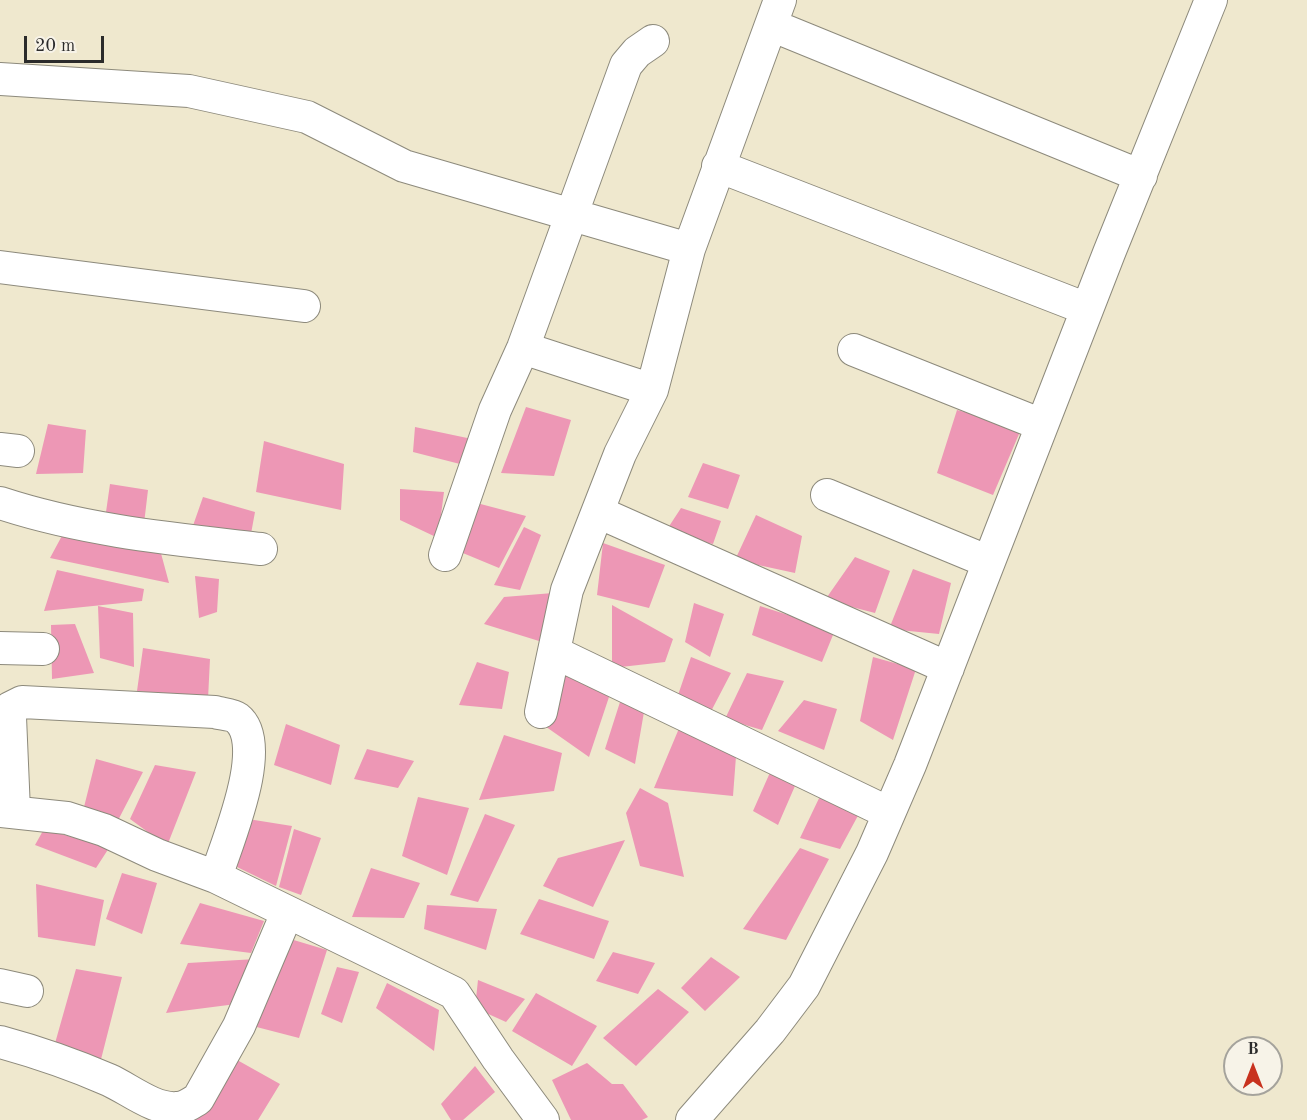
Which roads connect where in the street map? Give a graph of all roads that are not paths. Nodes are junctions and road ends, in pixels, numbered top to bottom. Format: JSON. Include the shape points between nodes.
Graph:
{"nodes":[{"id":1,"x":1211,"y":0,"type":"edge"},
{"id":2,"x":776,"y":13,"type":"edge"},
{"id":3,"x":653,"y":41,"type":"dead end"},
{"id":4,"x":0,"y":78,"type":"edge"},
{"id":5,"x":718,"y":165,"type":"junction"},
{"id":6,"x":1140,"y":176,"type":"junction"},
{"id":7,"x":572,"y":215,"type":"junction"},
{"id":8,"x":689,"y":249,"type":"junction"},
{"id":9,"x":0,"y":267,"type":"edge"},
{"id":10,"x":304,"y":306,"type":"dead end"},
{"id":11,"x":1087,"y":309,"type":"junction"},
{"id":12,"x":523,"y":348,"type":"junction"},
{"id":13,"x":854,"y":350,"type":"dead end"},
{"id":14,"x":652,"y":390,"type":"junction"},
{"id":15,"x":1042,"y":424,"type":"junction"},
{"id":16,"x":827,"y":495,"type":"dead end"},
{"id":17,"x":0,"y":503,"type":"edge"},
{"id":18,"x":598,"y":512,"type":"junction"},
{"id":19,"x":261,"y":549,"type":"dead end"},
{"id":20,"x":445,"y":555,"type":"dead end"},
{"id":21,"x":989,"y":562,"type":"junction"},
{"id":22,"x":0,"y":648,"type":"edge"},
{"id":23,"x":43,"y":649,"type":"dead end"},
{"id":24,"x":554,"y":652,"type":"junction"},
{"id":25,"x":948,"y":668,"type":"junction"},
{"id":26,"x":541,"y":712,"type":"dead end"},
{"id":27,"x":7,"y":811,"type":"edge"},
{"id":28,"x":889,"y":813,"type":"junction"},
{"id":29,"x":216,"y":878,"type":"junction"},
{"id":30,"x":287,"y":913,"type":"junction"},
{"id":31,"x":0,"y":1042,"type":"edge"},
{"id":32,"x":543,"y":1120,"type":"edge"},
{"id":33,"x":693,"y":1120,"type":"edge"}],
"edges":[{"from":1,"to":6,"type":"street"},
{"from":2,"to":5,"type":"street"},
{"from":2,"to":6,"type":"street"},
{"from":3,"to":7,"type":"street","via":[[626,65]]},
{"from":4,"to":7,"type":"street","via":[[189,91],[307,117],[404,165]]},
{"from":5,"to":8,"type":"street"},
{"from":5,"to":11,"type":"street"},
{"from":6,"to":11,"type":"street"},
{"from":7,"to":8,"type":"street"},
{"from":7,"to":12,"type":"street"},
{"from":8,"to":14,"type":"street"},
{"from":9,"to":10,"type":"street"},
{"from":11,"to":15,"type":"street"},
{"from":12,"to":14,"type":"street"},
{"from":12,"to":20,"type":"street","via":[[495,410]]},
{"from":13,"to":15,"type":"street"},
{"from":14,"to":18,"type":"street","via":[[620,454]]},
{"from":15,"to":21,"type":"street"},
{"from":16,"to":21,"type":"street"},
{"from":17,"to":19,"type":"street","via":[[62,522]]},
{"from":18,"to":24,"type":"street","via":[[567,590]]},
{"from":18,"to":25,"type":"street"},
{"from":21,"to":25,"type":"street"},
{"from":22,"to":23,"type":"street"},
{"from":24,"to":26,"type":"street"},
{"from":24,"to":28,"type":"street"},
{"from":25,"to":28,"type":"street"},
{"from":27,"to":29,"type":"street","via":[[67,818]]},
{"from":27,"to":29,"type":"street","via":[[10,708],[22,702],[215,712],[236,717],[250,742],[250,763]]},
{"from":28,"to":33,"type":"street","via":[[804,986]]},
{"from":29,"to":30,"type":"street"},
{"from":30,"to":31,"type":"street","via":[[239,1026],[198,1099],[187,1106],[161,1106],[49,1056]]},
{"from":30,"to":32,"type":"street","via":[[454,993]]}]}
